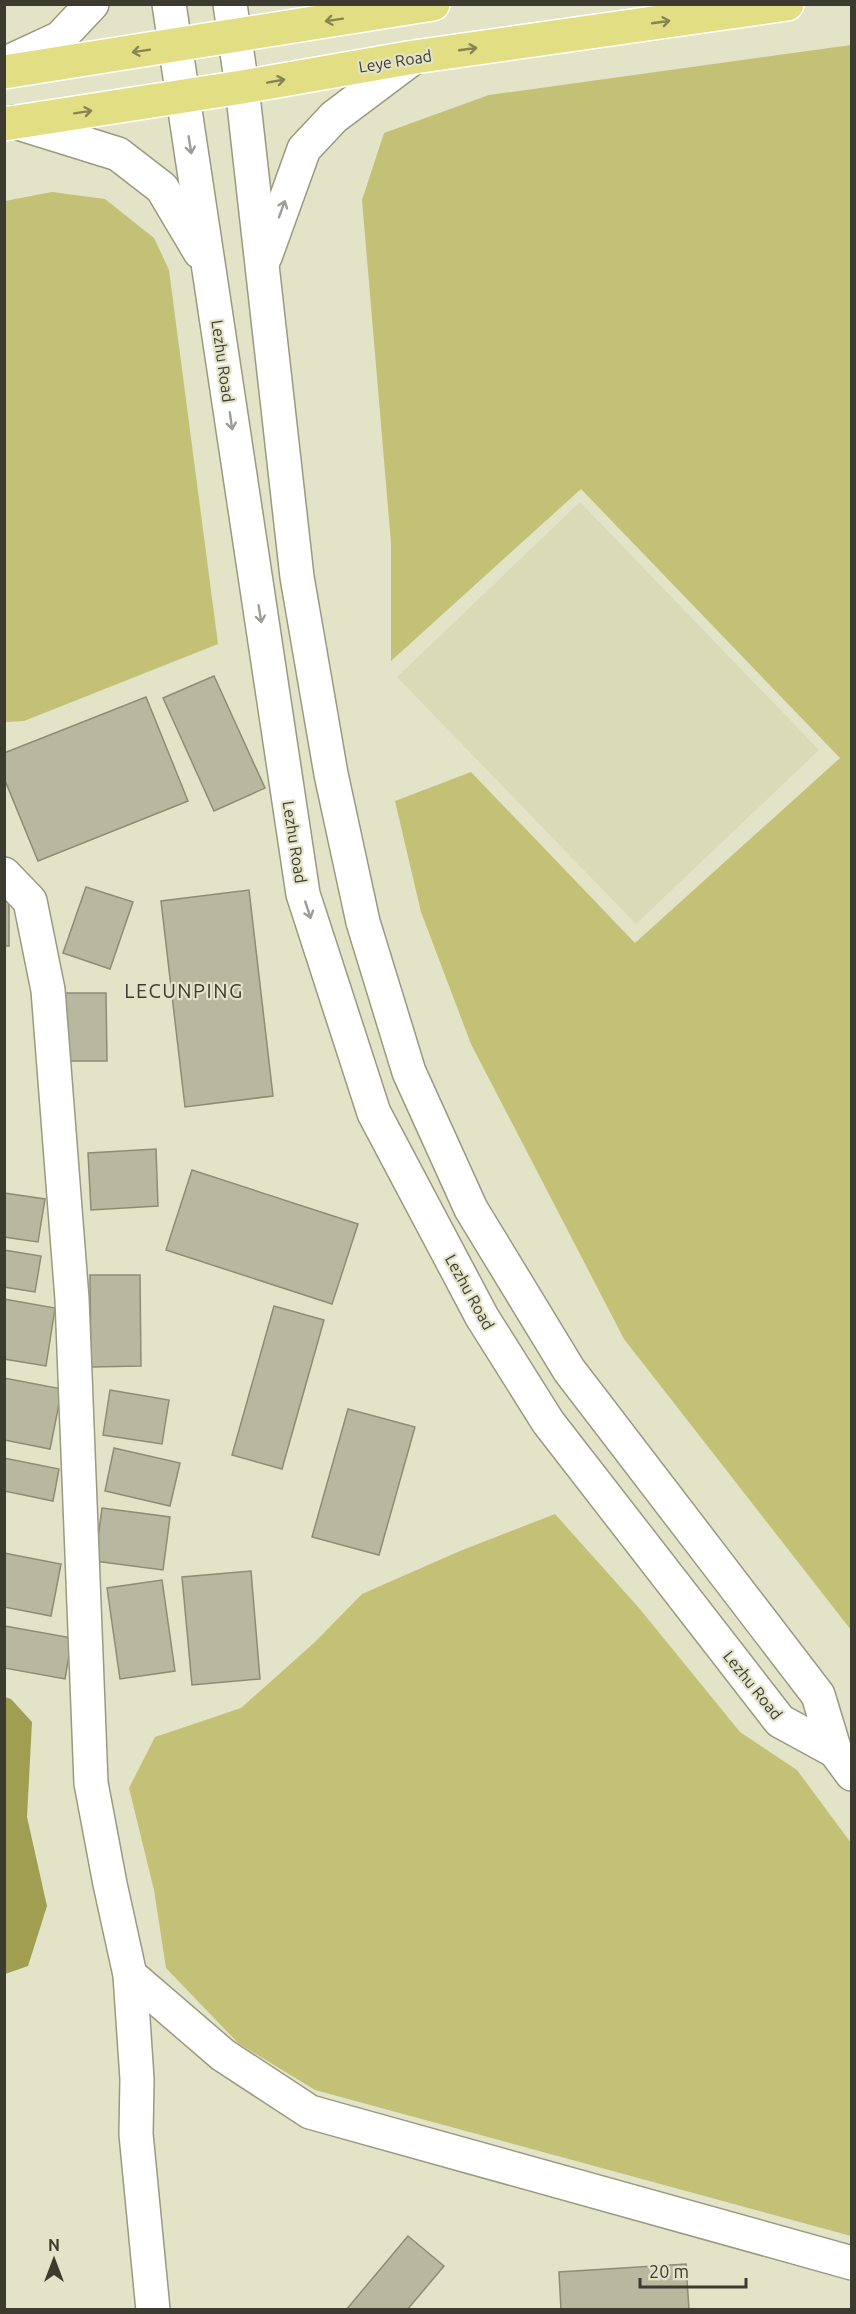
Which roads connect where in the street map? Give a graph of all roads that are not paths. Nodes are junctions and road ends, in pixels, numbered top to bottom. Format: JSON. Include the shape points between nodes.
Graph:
{"nodes":[{"id":1,"x":92,"y":4,"type":"edge"},
{"id":2,"x":169,"y":4,"type":"edge"},
{"id":3,"x":788,"y":4,"type":"edge"},
{"id":4,"x":410,"y":6,"type":"edge"},
{"id":5,"x":232,"y":20,"type":"edge"},
{"id":6,"x":175,"y":45,"type":"junction"},
{"id":7,"x":414,"y":57,"type":"junction"},
{"id":8,"x":4,"y":64,"type":"edge"},
{"id":9,"x":4,"y":72,"type":"edge"},
{"id":10,"x":242,"y":87,"type":"junction"},
{"id":11,"x":183,"y":96,"type":"junction"},
{"id":12,"x":10,"y":123,"type":"edge"},
{"id":13,"x":262,"y":264,"type":"junction"},
{"id":14,"x":209,"y":268,"type":"junction"},
{"id":15,"x":4,"y":874,"type":"edge"},
{"id":16,"x":844,"y":1762,"type":"edge"},
{"id":17,"x":130,"y":1975,"type":"junction"},
{"id":18,"x":852,"y":2263,"type":"edge"},
{"id":19,"x":153,"y":2310,"type":"edge"}],
"edges":[{"from":1,"to":8,"type":"street","via":[[60,38]]},
{"from":2,"to":6,"type":"street","name":"Lezhu Road"},
{"from":7,"to":3,"type":"main road","name":"Leye Road","one_way":true},
{"from":4,"to":5,"type":"main road","one_way":true},
{"from":5,"to":6,"type":"main road"},
{"from":5,"to":10,"type":"street","name":"Lezhu Road"},
{"from":6,"to":9,"type":"main road","one_way":true},
{"from":6,"to":11,"type":"street","name":"Lezhu Road"},
{"from":10,"to":7,"type":"main road","name":"Leye Road","one_way":true},
{"from":13,"to":7,"type":"street","one_way":true,"via":[[304,149],[334,117]]},
{"from":10,"to":11,"type":"main road","name":"Leye Road"},
{"from":10,"to":13,"type":"street","name":"Lezhu Road"},
{"from":12,"to":11,"type":"main road","name":"Leye Road","one_way":true},
{"from":11,"to":14,"type":"street","name":"Lezhu Road","one_way":true},
{"from":12,"to":14,"type":"street","via":[[118,154],[162,188]]},
{"from":13,"to":16,"type":"street","name":"Lezhu Road","via":[[297,578],[331,774],[363,922],[410,1072],[471,1209],[569,1370],[818,1695]]},
{"from":14,"to":16,"type":"street","name":"Lezhu Road","one_way":true,"via":[[303,894],[374,1113],[482,1317],[548,1422],[780,1721]]},
{"from":15,"to":17,"type":"street","via":[[30,901],[48,990],[72,1299],[91,1783]]},
{"from":17,"to":18,"type":"street","via":[[223,2055],[310,2112]]},
{"from":17,"to":19,"type":"street","via":[[138,2079],[136,2134]]}]}
